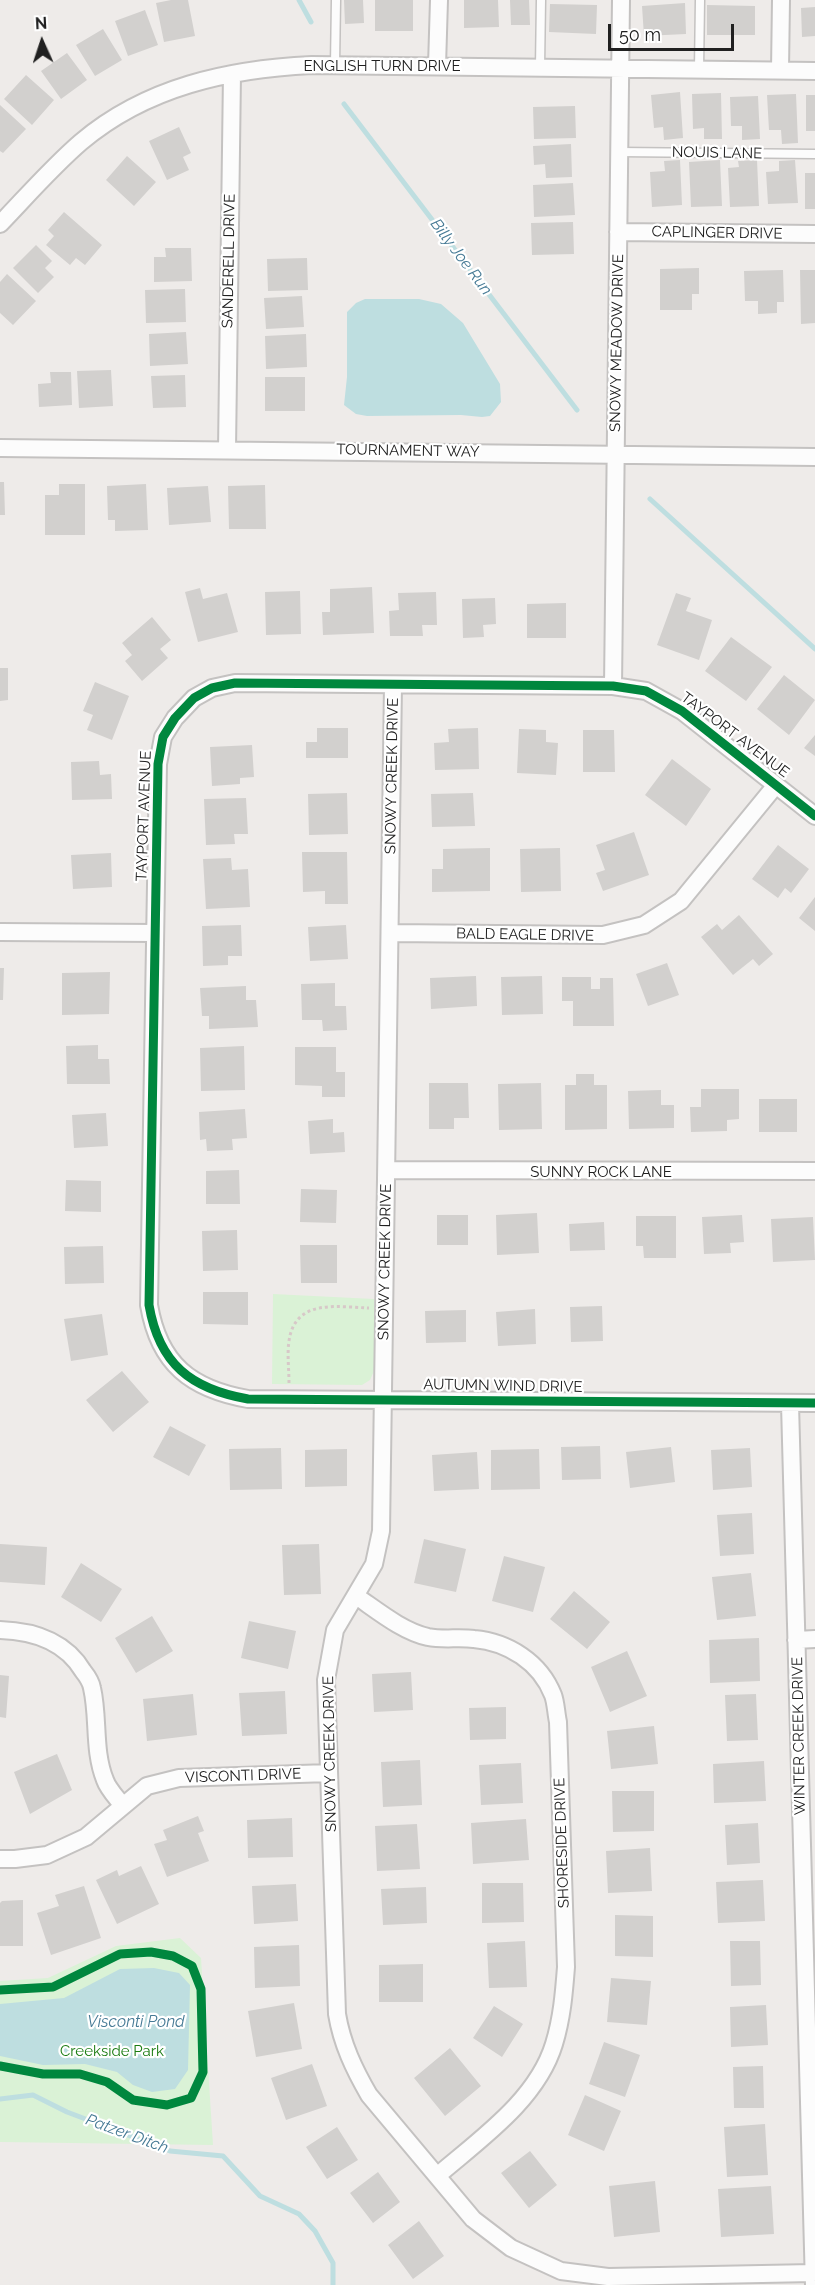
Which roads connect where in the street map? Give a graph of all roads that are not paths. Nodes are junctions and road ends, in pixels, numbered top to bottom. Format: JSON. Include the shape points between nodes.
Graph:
{"nodes":[{"id":1,"x":336,"y":0,"type":"edge"},
{"id":2,"x":439,"y":0,"type":"edge"},
{"id":3,"x":541,"y":0,"type":"edge"},
{"id":4,"x":621,"y":0,"type":"edge"},
{"id":5,"x":700,"y":0,"type":"edge"},
{"id":6,"x":781,"y":0,"type":"edge"},
{"id":7,"x":335,"y":64,"type":"junction"},
{"id":8,"x":437,"y":66,"type":"junction"},
{"id":9,"x":540,"y":67,"type":"junction"},
{"id":10,"x":620,"y":68,"type":"junction"},
{"id":11,"x":699,"y":69,"type":"junction"},
{"id":12,"x":780,"y":70,"type":"junction"},
{"id":13,"x":815,"y":71,"type":"edge"},
{"id":14,"x":232,"y":74,"type":"junction"},
{"id":15,"x":619,"y":152,"type":"junction"},
{"id":16,"x":815,"y":154,"type":"edge"},
{"id":17,"x":0,"y":224,"type":"edge"},
{"id":18,"x":618,"y":232,"type":"junction"},
{"id":19,"x":815,"y":234,"type":"edge"},
{"id":20,"x":0,"y":448,"type":"edge"},
{"id":21,"x":227,"y":449,"type":"junction"},
{"id":22,"x":615,"y":454,"type":"junction"},
{"id":23,"x":815,"y":456,"type":"edge"},
{"id":24,"x":393,"y":685,"type":"junction"},
{"id":25,"x":613,"y":686,"type":"junction"},
{"id":26,"x":776,"y":785,"type":"junction"},
{"id":27,"x":815,"y":816,"type":"edge"},
{"id":28,"x":0,"y":932,"type":"edge"},
{"id":29,"x":155,"y":933,"type":"junction"},
{"id":30,"x":391,"y":933,"type":"junction"},
{"id":31,"x":387,"y":1170,"type":"junction"},
{"id":32,"x":815,"y":1171,"type":"edge"},
{"id":33,"x":194,"y":1382,"type":"joint"},
{"id":34,"x":383,"y":1400,"type":"junction"},
{"id":35,"x":815,"y":1403,"type":"edge"},
{"id":36,"x":790,"y":1404,"type":"junction"},
{"id":37,"x":356,"y":1596,"type":"junction"},
{"id":38,"x":0,"y":1630,"type":"edge"},
{"id":39,"x":815,"y":1639,"type":"edge"},
{"id":40,"x":796,"y":1640,"type":"junction"},
{"id":41,"x":329,"y":1773,"type":"junction"},
{"id":42,"x":123,"y":1806,"type":"junction"},
{"id":43,"x":0,"y":1859,"type":"edge"},
{"id":44,"x":809,"y":1871,"type":"edge"},
{"id":45,"x":812,"y":2103,"type":"edge"},
{"id":46,"x":437,"y":2176,"type":"junction"},
{"id":47,"x":559,"y":2278,"type":"edge"},
{"id":48,"x":814,"y":2279,"type":"edge"}],
"edges":[{"from":1,"to":7,"type":"lane"},
{"from":2,"to":8,"type":"street"},
{"from":3,"to":9,"type":"lane"},
{"from":4,"to":10,"type":"street","name":"SNOWY MEADOW DRIVE"},
{"from":5,"to":11,"type":"lane"},
{"from":6,"to":12,"type":"street"},
{"from":7,"to":8,"type":"street","name":"ENGLISH TURN DRIVE"},
{"from":7,"to":14,"type":"street","name":"ENGLISH TURN DRIVE"},
{"from":8,"to":9,"type":"street","name":"ENGLISH TURN DRIVE"},
{"from":9,"to":10,"type":"street","name":"ENGLISH TURN DRIVE"},
{"from":10,"to":11,"type":"street","name":"ENGLISH TURN DRIVE"},
{"from":10,"to":15,"type":"street","name":"SNOWY MEADOW DRIVE"},
{"from":11,"to":12,"type":"street","name":"ENGLISH TURN DRIVE"},
{"from":12,"to":13,"type":"street","name":"ENGLISH TURN DRIVE"},
{"from":14,"to":17,"type":"street","name":"ENGLISH TURN DRIVE","via":[[202,79],[159,94],[105,124],[63,159]]},
{"from":14,"to":21,"type":"street","name":"SANDERELL DRIVE"},
{"from":15,"to":16,"type":"lane","name":"NOUIS LANE"},
{"from":15,"to":18,"type":"street","name":"SNOWY MEADOW DRIVE"},
{"from":18,"to":19,"type":"street","name":"CAPLINGER DRIVE"},
{"from":18,"to":22,"type":"street","name":"SNOWY MEADOW DRIVE"},
{"from":20,"to":21,"type":"street","name":"TOURNAMENT WAY"},
{"from":21,"to":22,"type":"street","name":"TOURNAMENT WAY"},
{"from":22,"to":23,"type":"street","name":"TOURNAMENT WAY"},
{"from":22,"to":25,"type":"street","name":"SNOWY MEADOW DRIVE"},
{"from":24,"to":25,"type":"street","name":"TAYPORT AVENUE"},
{"from":24,"to":29,"type":"street","name":"TAYPORT AVENUE","via":[[235,683],[212,688],[194,698],[175,717],[163,737],[158,764]]},
{"from":24,"to":30,"type":"street","name":"SNOWY CREEK DRIVE"},
{"from":25,"to":26,"type":"street","name":"TAYPORT AVENUE","via":[[646,691],[682,711]]},
{"from":26,"to":27,"type":"street","name":"TAYPORT AVENUE"},
{"from":26,"to":30,"type":"street","name":"BALD EAGLE DRIVE","via":[[681,901],[644,925],[603,935]]},
{"from":28,"to":29,"type":"street"},
{"from":29,"to":33,"type":"street","name":"TAYPORT AVENUE","via":[[149,1305],[161,1347],[178,1370]]},
{"from":30,"to":31,"type":"street","name":"SNOWY CREEK DRIVE"},
{"from":31,"to":32,"type":"street","name":"SUNNY ROCK LANE"},
{"from":31,"to":34,"type":"street","name":"SNOWY CREEK DRIVE"},
{"from":33,"to":34,"type":"street","name":"AUTUMN WIND DRIVE","via":[[228,1396],[248,1399]]},
{"from":34,"to":36,"type":"street","name":"AUTUMN WIND DRIVE"},
{"from":34,"to":37,"type":"street","name":"SNOWY CREEK DRIVE","via":[[381,1531],[374,1564]]},
{"from":35,"to":36,"type":"street","name":"AUTUMN WIND DRIVE"},
{"from":36,"to":40,"type":"street","name":"WINTER CREEK DRIVE"},
{"from":37,"to":41,"type":"street","name":"SNOWY CREEK DRIVE","via":[[335,1630],[326,1680]]},
{"from":37,"to":46,"type":"street","name":"SHORESIDE DRIVE","via":[[398,1624],[427,1637],[475,1639],[511,1649],[540,1672],[553,1695],[558,1722],[566,1966],[554,2044],[536,2080],[509,2114]]},
{"from":38,"to":42,"type":"street","via":[[52,1640],[77,1660],[92,1685],[96,1747],[105,1782]]},
{"from":39,"to":40,"type":"street"},
{"from":40,"to":44,"type":"street","name":"WINTER CREEK DRIVE"},
{"from":41,"to":42,"type":"street","name":"VISCONTI DRIVE","via":[[180,1778],[147,1786]]},
{"from":41,"to":46,"type":"street","name":"SNOWY CREEK DRIVE","via":[[340,2034],[369,2095]]},
{"from":42,"to":43,"type":"street","name":"VISCONTI DRIVE","via":[[86,1837],[47,1855]]},
{"from":44,"to":45,"type":"street","name":"WINTER CREEK DRIVE"},
{"from":45,"to":48,"type":"street","name":"WINTER CREEK DRIVE"},
{"from":46,"to":47,"type":"street","name":"SNOWY CREEK DRIVE","via":[[473,2218],[510,2248]]},
{"from":47,"to":48,"type":"street","name":"SNOWY CREEK DRIVE"}]}
